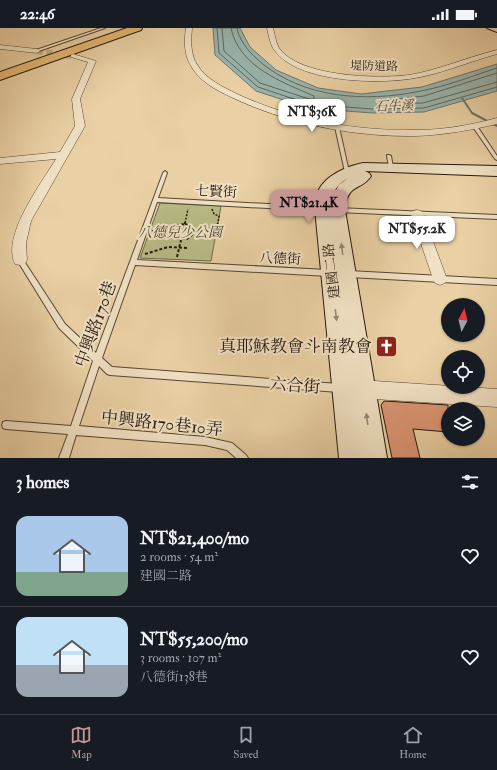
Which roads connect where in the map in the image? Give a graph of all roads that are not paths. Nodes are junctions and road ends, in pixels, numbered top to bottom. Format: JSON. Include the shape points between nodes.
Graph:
{"nodes":[{"id":1,"x":104,"y":28,"type":"edge"},
{"id":2,"x":116,"y":28,"type":"edge"},
{"id":3,"x":137,"y":28,"type":"edge"},
{"id":4,"x":189,"y":28,"type":"edge"},
{"id":5,"x":270,"y":28,"type":"edge"},
{"id":6,"x":491,"y":28,"type":"edge"},
{"id":7,"x":497,"y":30,"type":"edge"},
{"id":8,"x":0,"y":47,"type":"edge"},
{"id":9,"x":36,"y":51,"type":"joint"},
{"id":10,"x":497,"y":52,"type":"edge"},
{"id":11,"x":73,"y":56,"type":"tunnel mouth"},
{"id":12,"x":0,"y":67,"type":"edge"},
{"id":13,"x":0,"y":76,"type":"edge"},
{"id":14,"x":497,"y":121,"type":"edge"},
{"id":15,"x":337,"y":126,"type":"junction"},
{"id":16,"x":475,"y":127,"type":"junction"},
{"id":17,"x":62,"y":155,"type":"junction"},
{"id":18,"x":497,"y":159,"type":"edge"},
{"id":19,"x":0,"y":161,"type":"edge"},
{"id":20,"x":497,"y":171,"type":"edge"},
{"id":21,"x":347,"y":172,"type":"junction"},
{"id":22,"x":165,"y":173,"type":"dead end"},
{"id":23,"x":497,"y":178,"type":"edge"},
{"id":24,"x":156,"y":200,"type":"junction"},
{"id":25,"x":330,"y":210,"type":"junction"},
{"id":26,"x":417,"y":214,"type":"junction"},
{"id":27,"x":497,"y":217,"type":"edge"},
{"id":28,"x":20,"y":260,"type":"joint"},
{"id":29,"x":133,"y":262,"type":"junction"},
{"id":30,"x":338,"y":273,"type":"junction"},
{"id":31,"x":440,"y":279,"type":"junction"},
{"id":32,"x":497,"y":282,"type":"edge"},
{"id":33,"x":97,"y":360,"type":"junction"},
{"id":34,"x":354,"y":389,"type":"junction"},
{"id":35,"x":497,"y":398,"type":"edge"},
{"id":36,"x":6,"y":425,"type":"dead end"},
{"id":37,"x":73,"y":431,"type":"junction"},
{"id":38,"x":64,"y":458,"type":"edge"},
{"id":39,"x":243,"y":458,"type":"edge"},
{"id":40,"x":353,"y":458,"type":"edge"},
{"id":41,"x":373,"y":458,"type":"edge"}],
"edges":[{"from":1,"to":9,"type":"lane"},
{"from":2,"to":12,"type":"highway"},
{"from":3,"to":13,"type":"highway"},
{"from":4,"to":15,"type":"street","via":[[187,44],[191,59],[200,73],[215,85],[268,110]]},
{"from":5,"to":10,"type":"street","name":"堤防道路","via":[[276,48],[289,60],[315,70],[349,77],[410,77]]},
{"from":6,"to":7,"type":"street"},
{"from":8,"to":9,"type":"street"},
{"from":11,"to":17,"type":"street","via":[[92,61],[76,99],[80,126]]},
{"from":14,"to":16,"type":"street"},
{"from":15,"to":16,"type":"street","via":[[400,133]]},
{"from":15,"to":21,"type":"lane"},
{"from":16,"to":18,"type":"lane"},
{"from":17,"to":19,"type":"street"},
{"from":17,"to":28,"type":"street","via":[[25,221],[19,242]]},
{"from":20,"to":21,"type":"street","name":"建國二路","via":[[390,162]]},
{"from":21,"to":25,"type":"street","name":"建國二路","via":[[335,180],[326,192],[324,197]]},
{"from":22,"to":24,"type":"lane","name":"中興路170巷"},
{"from":23,"to":25,"type":"street","name":"建國二路","via":[[371,174],[347,186]]},
{"from":24,"to":25,"type":"lane","name":"七賢街"},
{"from":24,"to":29,"type":"lane","name":"中興路170巷"},
{"from":25,"to":26,"type":"lane","name":"七賢街"},
{"from":25,"to":30,"type":"street","name":"建國二路"},
{"from":26,"to":27,"type":"lane","name":"七賢街"},
{"from":26,"to":31,"type":"street"},
{"from":28,"to":33,"type":"lane","name":"六合街","via":[[62,326]]},
{"from":29,"to":30,"type":"lane","name":"八德街"},
{"from":29,"to":33,"type":"lane","name":"中興路170巷"},
{"from":30,"to":31,"type":"lane","name":"八德街"},
{"from":30,"to":34,"type":"street","name":"建國二路"},
{"from":31,"to":32,"type":"lane","name":"八德街"},
{"from":33,"to":34,"type":"lane","name":"六合街","via":[[110,371]]},
{"from":33,"to":37,"type":"lane","name":"中興路170巷"},
{"from":34,"to":35,"type":"street","name":"六合街"},
{"from":34,"to":40,"type":"street","name":"建國二路"},
{"from":41,"to":34,"type":"street","name":"建國二路","one_way":true},
{"from":36,"to":37,"type":"lane","name":"中興路170巷10弄"},
{"from":37,"to":38,"type":"lane","name":"中興路170巷"},
{"from":37,"to":39,"type":"lane","name":"中興路170巷10弄","via":[[205,441],[229,446]]}]}
